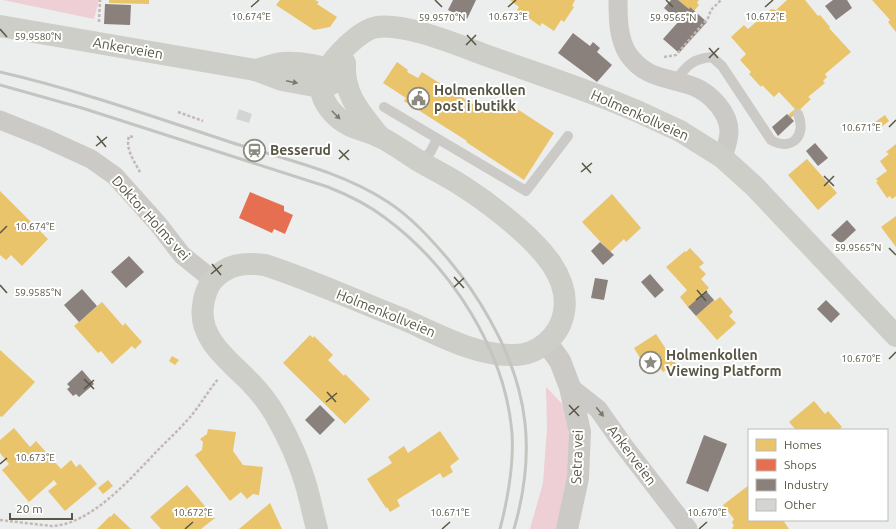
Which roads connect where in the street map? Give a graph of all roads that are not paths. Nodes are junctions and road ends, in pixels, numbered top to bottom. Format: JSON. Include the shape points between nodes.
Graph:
{"nodes":[{"id":1,"x":618,"y":0,"type":"edge"},
{"id":2,"x":0,"y":26,"type":"edge"},
{"id":3,"x":331,"y":77,"type":"junction"},
{"id":4,"x":674,"y":82,"type":"junction"},
{"id":5,"x":384,"y":107,"type":"dead end"},
{"id":6,"x":798,"y":114,"type":"dead end"},
{"id":7,"x":0,"y":120,"type":"edge"},
{"id":8,"x":568,"y":136,"type":"dead end"},
{"id":9,"x":437,"y":139,"type":"junction"},
{"id":10,"x":723,"y":158,"type":"junction"},
{"id":11,"x":422,"y":162,"type":"junction"},
{"id":12,"x":213,"y":280,"type":"junction"},
{"id":13,"x":896,"y":336,"type":"edge"},
{"id":14,"x":547,"y":343,"type":"junction"},
{"id":15,"x":570,"y":387,"type":"junction"},
{"id":16,"x":317,"y":529,"type":"edge"},
{"id":17,"x":567,"y":529,"type":"edge"},
{"id":18,"x":688,"y":529,"type":"edge"}],
"edges":[{"from":1,"to":4,"type":"street","via":[[622,42],[627,52],[643,70]]},
{"from":2,"to":3,"type":"main road","name":"Ankerveien","via":[[255,70],[284,63],[305,64]]},
{"from":3,"to":10,"type":"main road","name":"Holmenkollveien","via":[[334,59],[360,34],[376,27],[395,27],[429,35],[580,88],[680,131]]},
{"from":3,"to":11,"type":"main road","name":"Holmenkollveien","via":[[346,86],[362,115],[380,137]]},
{"from":4,"to":6,"type":"lane","via":[[686,66],[700,58],[712,57],[722,66],[771,140],[777,143],[793,143],[801,130]]},
{"from":4,"to":10,"type":"street","via":[[695,88],[718,105],[727,120],[729,130]]},
{"from":5,"to":9,"type":"lane"},
{"from":7,"to":12,"type":"street","name":"Doktor Holms vei","via":[[91,159],[115,176],[182,255]]},
{"from":8,"to":9,"type":"lane","via":[[526,191]]},
{"from":9,"to":11,"type":"lane"},
{"from":10,"to":13,"type":"main road","name":"Holmenkollveien","via":[[758,191]]},
{"from":11,"to":14,"type":"main road","name":"Holmenkollveien","via":[[465,188],[517,227],[550,261],[561,280],[565,302],[559,326]]},
{"from":12,"to":14,"type":"main road","name":"Holmenkollveien","via":[[240,264],[265,264],[448,339],[487,352],[517,355],[532,352]]},
{"from":12,"to":16,"type":"main road","via":[[202,309],[206,332],[218,350],[264,398],[275,415],[306,484]]},
{"from":14,"to":15,"type":"street","name":"Setra vei","via":[[560,361]]},
{"from":15,"to":17,"type":"street","name":"Setra vei","via":[[580,432],[578,478]]},
{"from":15,"to":18,"type":"street","name":"Ankerveien","one_way":true,"via":[[598,408]]}]}
